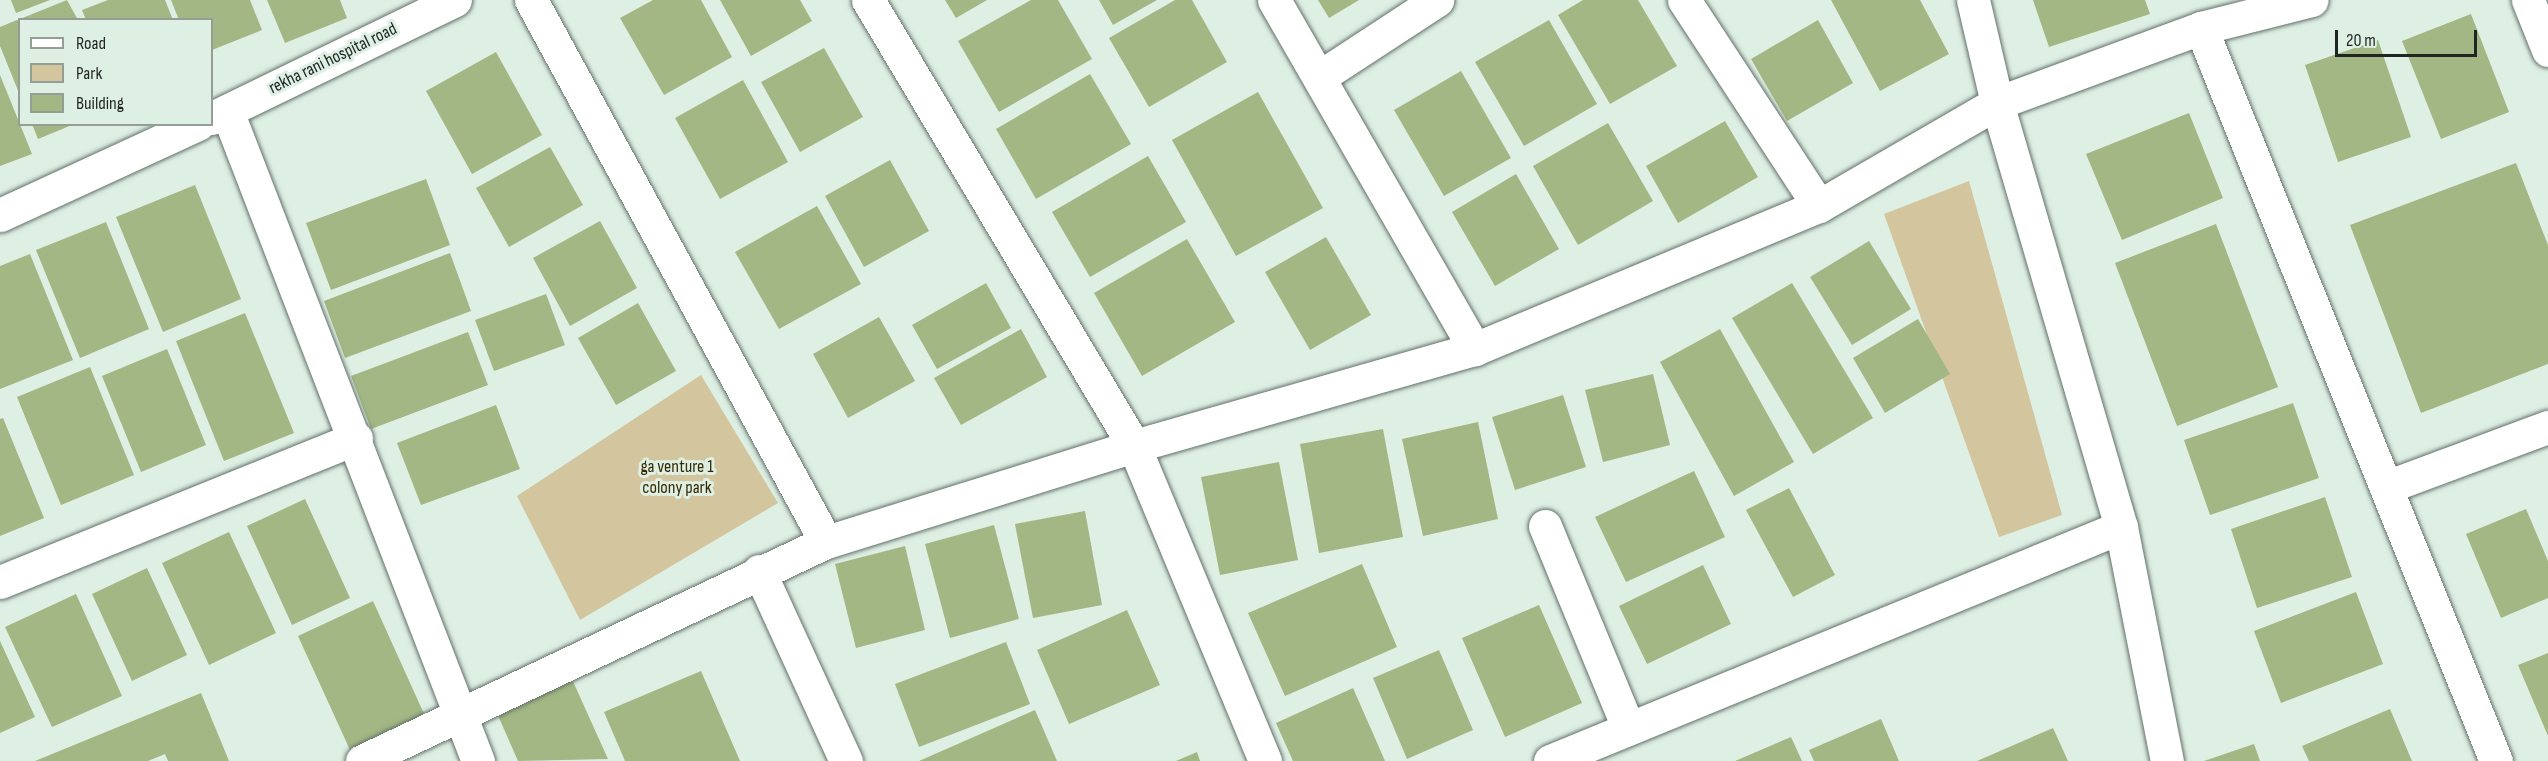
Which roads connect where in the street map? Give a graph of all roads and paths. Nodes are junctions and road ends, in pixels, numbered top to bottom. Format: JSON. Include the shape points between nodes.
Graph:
{"nodes":[{"id":1,"x":455,"y":0,"type":"edge"},
{"id":2,"x":531,"y":0,"type":"edge"},
{"id":3,"x":868,"y":0,"type":"edge"},
{"id":4,"x":1274,"y":0,"type":"edge"},
{"id":5,"x":1437,"y":0,"type":"edge"},
{"id":6,"x":1684,"y":0,"type":"edge"},
{"id":7,"x":1973,"y":0,"type":"edge"},
{"id":8,"x":2312,"y":0,"type":"edge"},
{"id":9,"x":2528,"y":0,"type":"edge"},
{"id":10,"x":2235,"y":9,"type":"edge"},
{"id":11,"x":2201,"y":28,"type":"junction"},
{"id":12,"x":2548,"y":50,"type":"edge"},
{"id":13,"x":1321,"y":76,"type":"junction"},
{"id":14,"x":1997,"y":103,"type":"junction"},
{"id":15,"x":219,"y":115,"type":"edge"},
{"id":16,"x":194,"y":126,"type":"edge"},
{"id":17,"x":1819,"y":206,"type":"junction"},
{"id":18,"x":0,"y":215,"type":"edge"},
{"id":19,"x":1476,"y":349,"type":"junction"},
{"id":20,"x":2548,"y":427,"type":"edge"},
{"id":21,"x":356,"y":438,"type":"junction"},
{"id":22,"x":1134,"y":446,"type":"junction"},
{"id":23,"x":2389,"y":486,"type":"junction"},
{"id":24,"x":1545,"y":526,"type":"dead end"},
{"id":25,"x":2121,"y":527,"type":"junction"},
{"id":26,"x":826,"y":542,"type":"junction"},
{"id":27,"x":759,"y":571,"type":"junction"},
{"id":28,"x":0,"y":582,"type":"edge"},
{"id":29,"x":460,"y":717,"type":"junction"},
{"id":30,"x":1628,"y":727,"type":"junction"},
{"id":31,"x":363,"y":761,"type":"edge"},
{"id":32,"x":478,"y":761,"type":"edge"},
{"id":33,"x":846,"y":761,"type":"edge"},
{"id":34,"x":1265,"y":761,"type":"edge"},
{"id":35,"x":1550,"y":761,"type":"edge"},
{"id":36,"x":2167,"y":761,"type":"edge"},
{"id":37,"x":2496,"y":761,"type":"edge"}],
"edges":[{"from":1,"to":15,"type":"street","name":"rekha rani hospital road"},
{"from":2,"to":26,"type":"street"},
{"from":3,"to":22,"type":"street"},
{"from":4,"to":13,"type":"street"},
{"from":5,"to":13,"type":"street"},
{"from":6,"to":17,"type":"street"},
{"from":7,"to":14,"type":"street"},
{"from":8,"to":10,"type":"street"},
{"from":9,"to":12,"type":"street"},
{"from":10,"to":11,"type":"street"},
{"from":11,"to":14,"type":"street"},
{"from":11,"to":23,"type":"street"},
{"from":13,"to":19,"type":"street"},
{"from":14,"to":17,"type":"street"},
{"from":14,"to":25,"type":"street"},
{"from":15,"to":21,"type":"street"},
{"from":16,"to":18,"type":"street"},
{"from":17,"to":19,"type":"street"},
{"from":19,"to":22,"type":"street"},
{"from":20,"to":23,"type":"street"},
{"from":21,"to":28,"type":"street"},
{"from":21,"to":29,"type":"street"},
{"from":22,"to":26,"type":"street"},
{"from":22,"to":34,"type":"street"},
{"from":23,"to":37,"type":"street"},
{"from":24,"to":30,"type":"street"},
{"from":25,"to":30,"type":"street"},
{"from":25,"to":36,"type":"street"},
{"from":26,"to":27,"type":"street"},
{"from":27,"to":29,"type":"street"},
{"from":27,"to":33,"type":"street"},
{"from":29,"to":31,"type":"street"},
{"from":29,"to":32,"type":"street"},
{"from":30,"to":35,"type":"street"}]}
